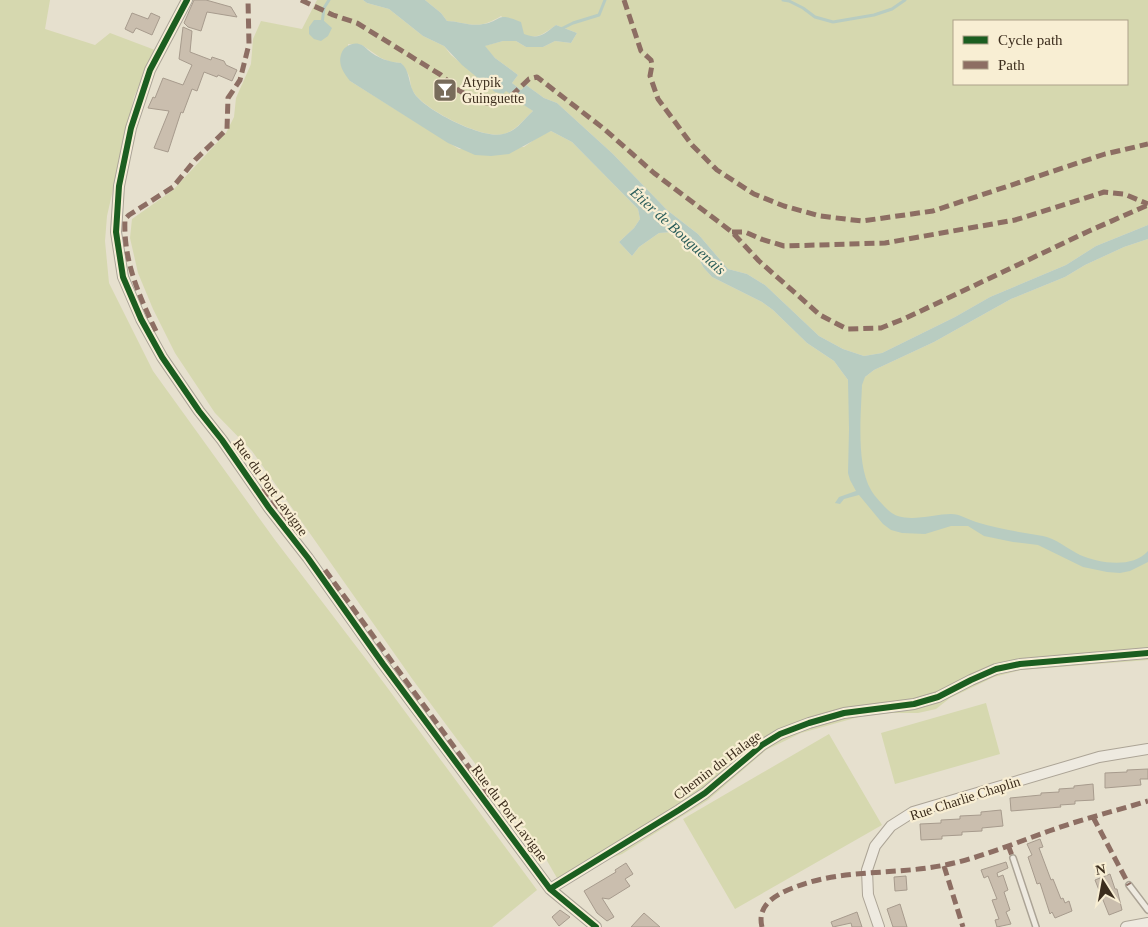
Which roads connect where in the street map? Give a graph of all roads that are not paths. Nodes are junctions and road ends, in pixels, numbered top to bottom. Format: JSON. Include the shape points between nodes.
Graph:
{"nodes":[{"id":1,"x":187,"y":0,"type":"edge"},
{"id":2,"x":1148,"y":653,"type":"edge"},
{"id":3,"x":1148,"y":749,"type":"edge"},
{"id":4,"x":1013,"y":858,"type":"dead end"},
{"id":5,"x":1129,"y":885,"type":"dead end"},
{"id":6,"x":550,"y":889,"type":"junction"},
{"id":7,"x":1148,"y":910,"type":"edge"},
{"id":8,"x":1148,"y":923,"type":"edge"},
{"id":9,"x":596,"y":927,"type":"edge"},
{"id":10,"x":879,"y":927,"type":"edge"},
{"id":11,"x":1036,"y":927,"type":"edge"},
{"id":12,"x":1126,"y":927,"type":"edge"}],
"edges":[{"from":1,"to":6,"type":"street","name":"Rue du Port Lavigne","via":[[150,70],[131,128],[119,186],[116,232],[123,277],[140,319],[199,411]]},
{"from":2,"to":6,"type":"street","name":"Chemin du Halage","via":[[996,669],[938,697],[914,704],[844,713],[780,734],[705,793]]},
{"from":3,"to":10,"type":"street","name":"Rue Charlie Chaplin","via":[[1099,757],[959,798],[913,812],[891,826],[875,846],[867,870],[868,895]]},
{"from":4,"to":11,"type":"lane"},
{"from":5,"to":7,"type":"lane"},
{"from":6,"to":9,"type":"street","name":"Rue du Port Lavigne"},
{"from":8,"to":12,"type":"street"}]}
